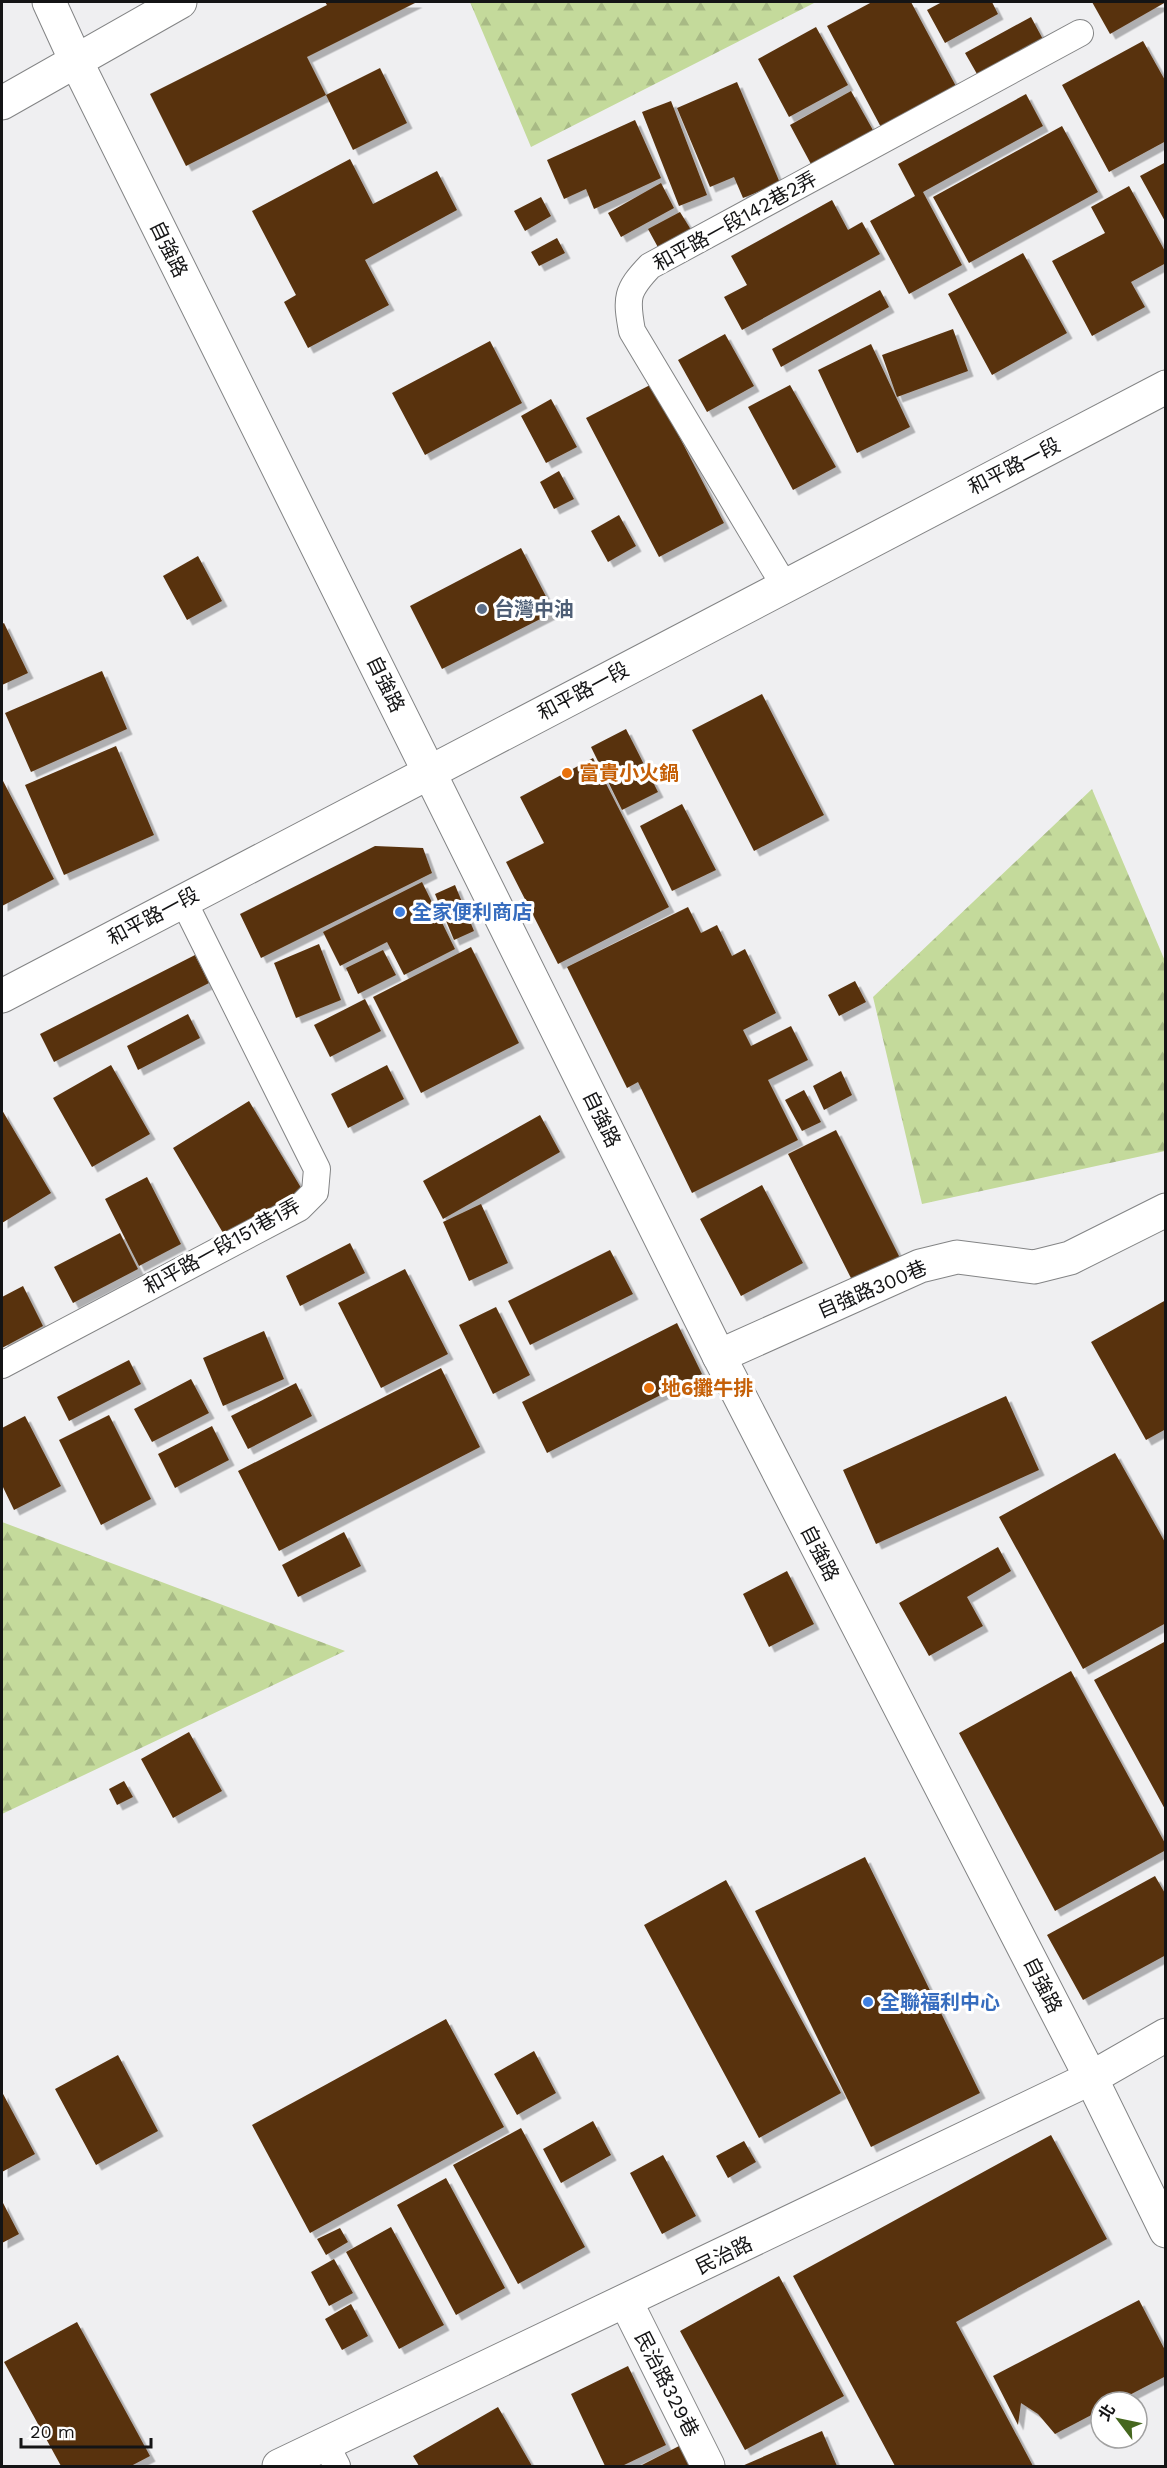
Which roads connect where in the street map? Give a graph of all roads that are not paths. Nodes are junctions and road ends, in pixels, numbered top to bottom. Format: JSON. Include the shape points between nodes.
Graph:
{"nodes":[{"id":1,"x":50,"y":2,"type":"edge"},
{"id":2,"x":180,"y":2,"type":"edge"},
{"id":3,"x":1080,"y":33,"type":"dead end"},
{"id":4,"x":76,"y":61,"type":"junction"},
{"id":5,"x":2,"y":103,"type":"edge"},
{"id":6,"x":1166,"y":387,"type":"edge"},
{"id":7,"x":784,"y":585,"type":"junction"},
{"id":8,"x":429,"y":771,"type":"junction"},
{"id":9,"x":183,"y":900,"type":"junction"},
{"id":10,"x":2,"y":996,"type":"edge"},
{"id":11,"x":1166,"y":1210,"type":"edge"},
{"id":12,"x":719,"y":1356,"type":"junction"},
{"id":13,"x":2,"y":1365,"type":"edge"},
{"id":14,"x":1166,"y":2035,"type":"edge"},
{"id":15,"x":1091,"y":2078,"type":"junction"},
{"id":16,"x":1166,"y":2231,"type":"edge"},
{"id":17,"x":626,"y":2302,"type":"junction"},
{"id":18,"x":331,"y":2455,"type":"edge"},
{"id":19,"x":279,"y":2466,"type":"edge"},
{"id":20,"x":708,"y":2466,"type":"edge"}],
"edges":[{"from":1,"to":4,"type":"street","name":"自強路"},
{"from":2,"to":4,"type":"street"},
{"from":3,"to":7,"type":"lane","name":"和平路一段142巷2弄","via":[[650,266],[633,283],[627,305],[632,332]]},
{"from":4,"to":5,"type":"street"},
{"from":4,"to":8,"type":"street","name":"自強路"},
{"from":6,"to":7,"type":"street","name":"和平路一段"},
{"from":7,"to":8,"type":"street","name":"和平路一段"},
{"from":8,"to":9,"type":"street","name":"和平路一段"},
{"from":8,"to":12,"type":"street","name":"自強路"},
{"from":9,"to":10,"type":"street","name":"和平路一段"},
{"from":9,"to":13,"type":"lane","name":"和平路一段151巷1弄","via":[[317,1169],[315,1192],[299,1208]]},
{"from":11,"to":12,"type":"street","name":"自強路300巷","via":[[1070,1258],[1034,1267],[957,1257],[920,1266]]},
{"from":12,"to":15,"type":"street","name":"自強路"},
{"from":14,"to":15,"type":"street","name":"民治路"},
{"from":15,"to":16,"type":"street","name":"自強路"},
{"from":15,"to":17,"type":"street","name":"民治路"},
{"from":17,"to":18,"type":"street","name":"民治路"},
{"from":17,"to":20,"type":"street","name":"民治路329巷"},
{"from":18,"to":19,"type":"street","name":"民治路"}]}
